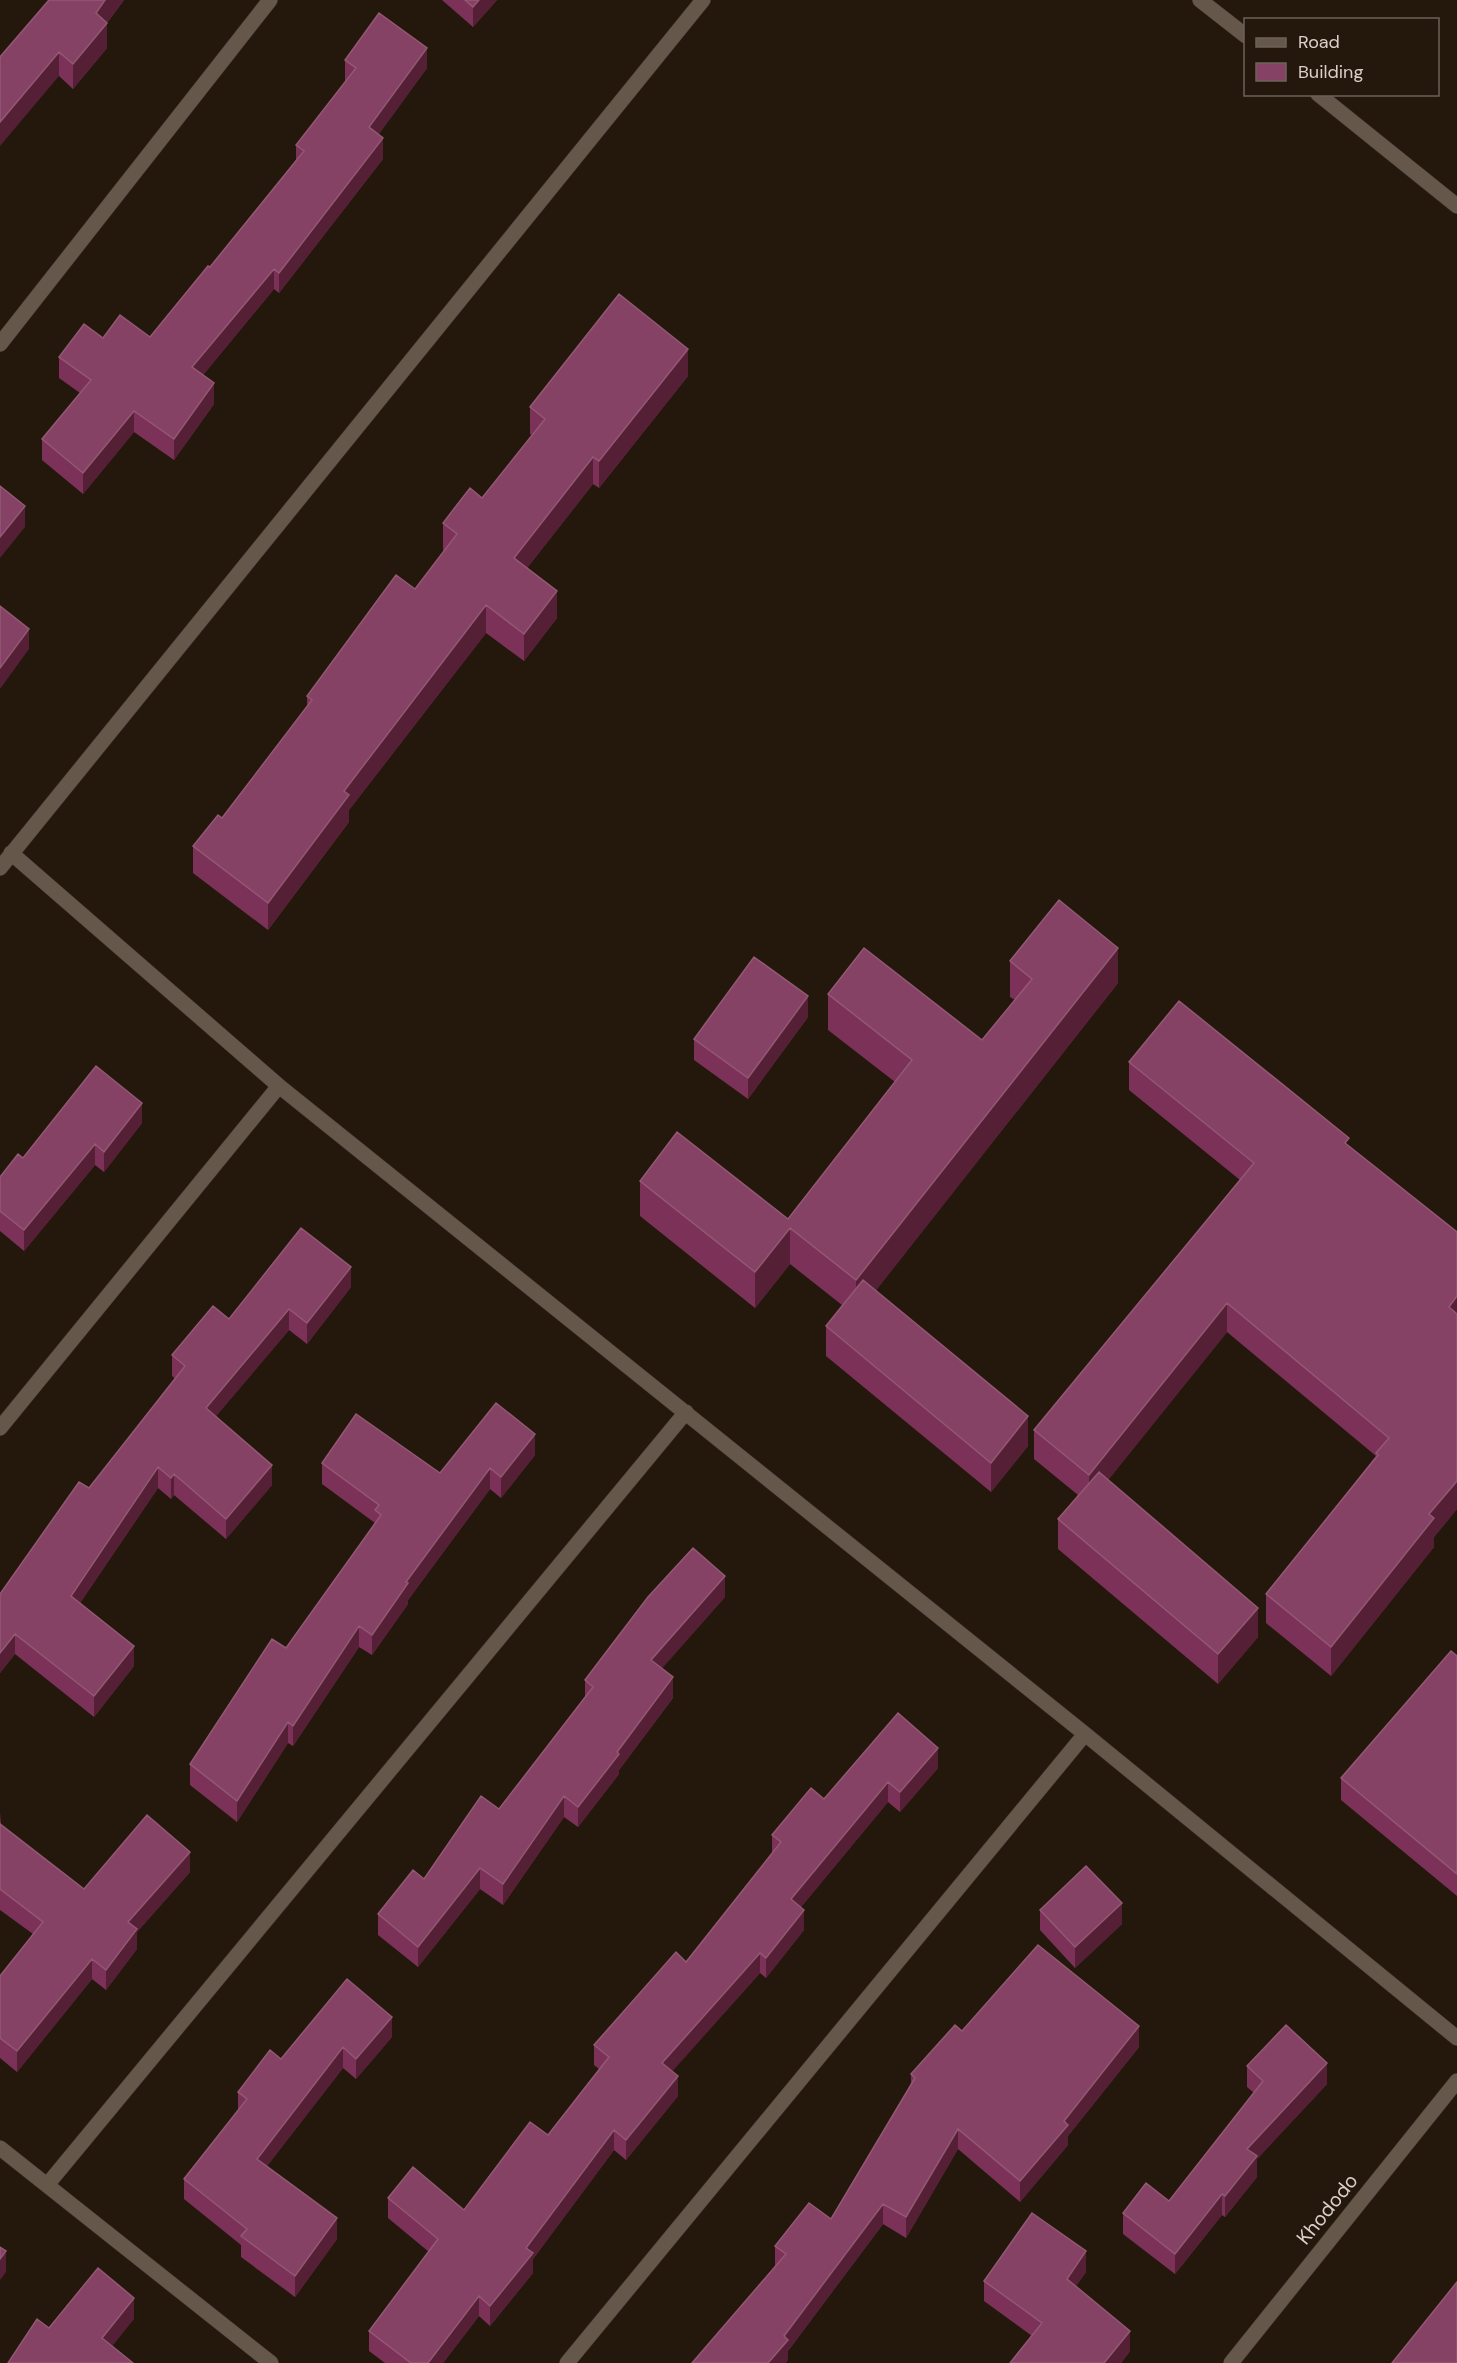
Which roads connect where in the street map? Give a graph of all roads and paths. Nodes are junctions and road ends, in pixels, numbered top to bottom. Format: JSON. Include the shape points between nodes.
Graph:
{"nodes":[{"id":1,"x":270,"y":0,"type":"edge"},
{"id":2,"x":704,"y":0,"type":"edge"},
{"id":3,"x":1200,"y":0,"type":"edge"},
{"id":4,"x":1244,"y":35,"type":"edge"},
{"id":5,"x":1320,"y":96,"type":"edge"},
{"id":6,"x":1457,"y":206,"type":"edge"},
{"id":7,"x":0,"y":344,"type":"edge"},
{"id":8,"x":11,"y":853,"type":"junction"},
{"id":9,"x":0,"y":868,"type":"edge"},
{"id":10,"x":279,"y":1086,"type":"junction"},
{"id":11,"x":686,"y":1412,"type":"junction"},
{"id":12,"x":0,"y":1428,"type":"edge"},
{"id":13,"x":1085,"y":1734,"type":"junction"},
{"id":14,"x":1457,"y":2038,"type":"edge"},
{"id":15,"x":1457,"y":2081,"type":"edge"},
{"id":16,"x":0,"y":2148,"type":"edge"},
{"id":17,"x":47,"y":2185,"type":"junction"},
{"id":18,"x":271,"y":2363,"type":"edge"},
{"id":19,"x":567,"y":2363,"type":"edge"},
{"id":20,"x":1231,"y":2363,"type":"edge"}],
"edges":[{"from":1,"to":7,"type":"street"},
{"from":2,"to":8,"type":"street"},
{"from":3,"to":4,"type":"street"},
{"from":5,"to":6,"type":"street"},
{"from":8,"to":9,"type":"street"},
{"from":8,"to":10,"type":"street"},
{"from":10,"to":11,"type":"street"},
{"from":10,"to":12,"type":"street"},
{"from":11,"to":13,"type":"street"},
{"from":11,"to":17,"type":"street"},
{"from":13,"to":14,"type":"street"},
{"from":13,"to":19,"type":"street"},
{"from":15,"to":20,"type":"street","name":"Khododo"},
{"from":16,"to":17,"type":"street"},
{"from":17,"to":18,"type":"street"}]}
